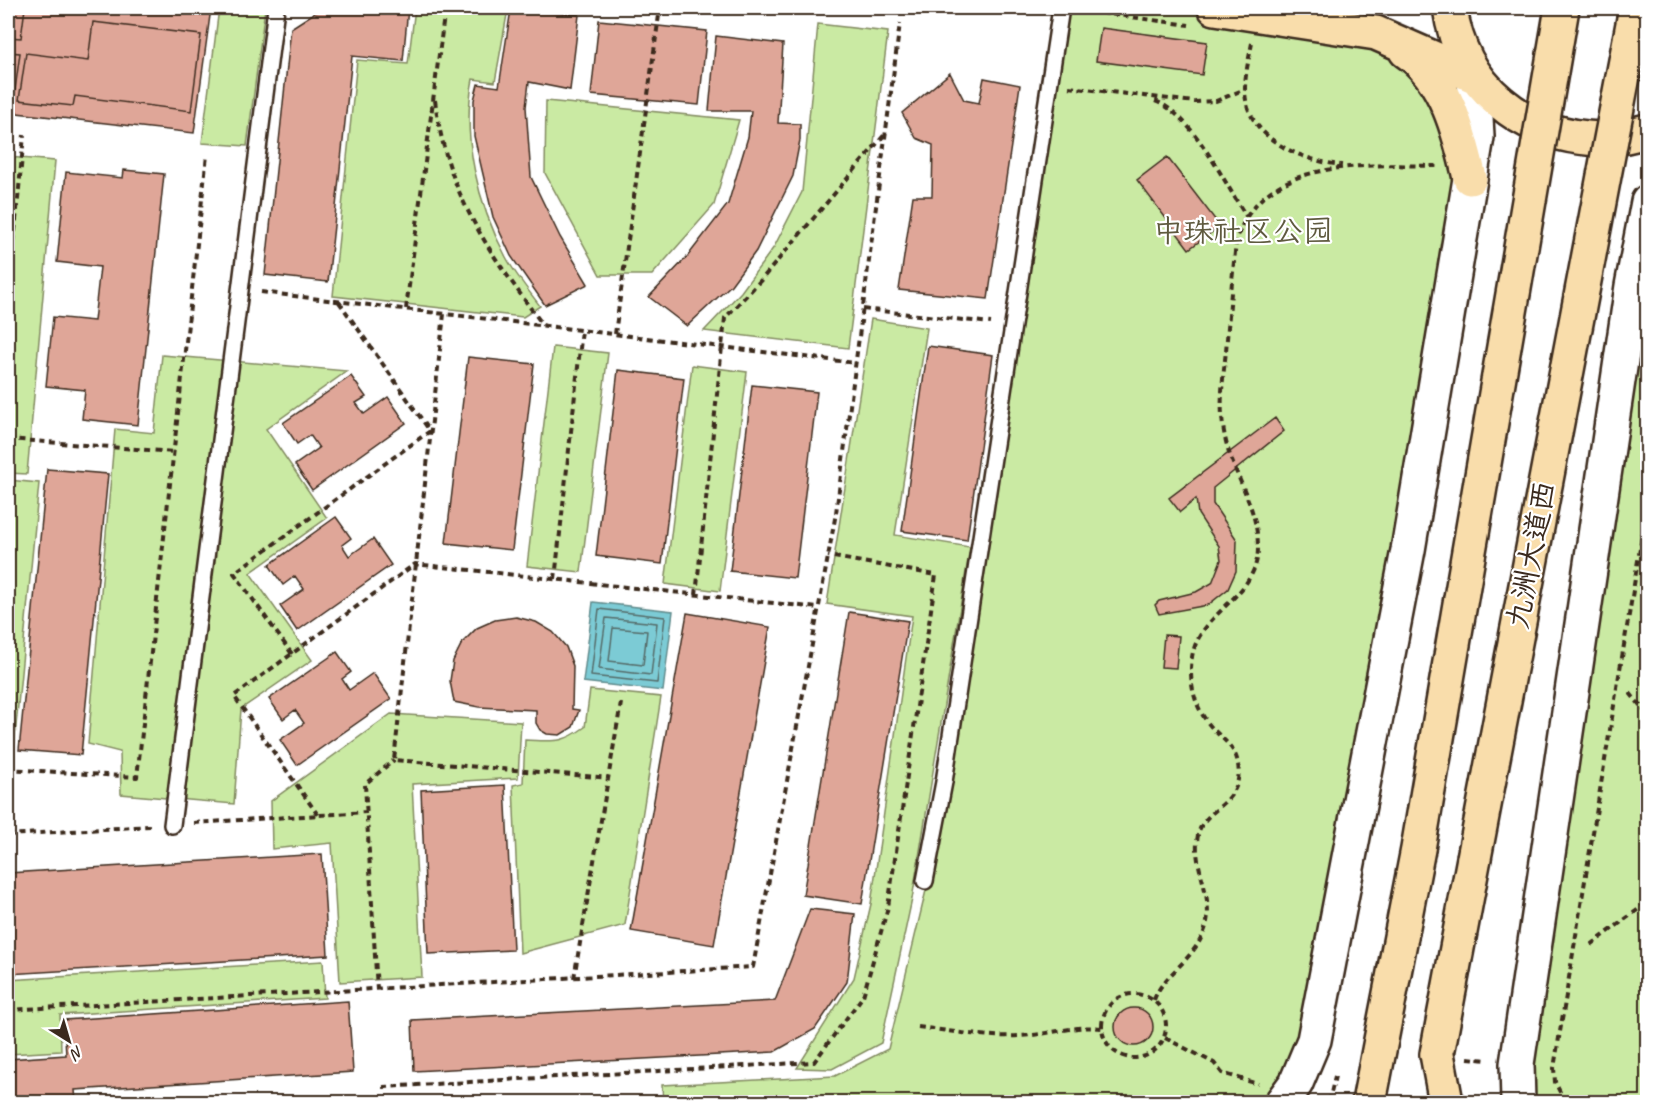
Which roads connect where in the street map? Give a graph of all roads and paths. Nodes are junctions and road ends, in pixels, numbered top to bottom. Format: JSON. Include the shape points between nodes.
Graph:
{"nodes":[{"id":1,"x":276,"y":8,"type":"edge"},
{"id":2,"x":445,"y":8,"type":"edge"},
{"id":3,"x":660,"y":8,"type":"edge"},
{"id":4,"x":1068,"y":8,"type":"edge"},
{"id":5,"x":1450,"y":8,"type":"edge"},
{"id":6,"x":1562,"y":8,"type":"edge"},
{"id":7,"x":1636,"y":8,"type":"edge"},
{"id":8,"x":1257,"y":14,"type":"junction"},
{"id":9,"x":1206,"y":17,"type":"edge"},
{"id":10,"x":900,"y":23,"type":"dead end"},
{"id":11,"x":1377,"y":33,"type":"junction"},
{"id":12,"x":1474,"y":76,"type":"junction"},
{"id":13,"x":1050,"y":84,"type":"junction"},
{"id":14,"x":1245,"y":89,"type":"junction"},
{"id":15,"x":434,"y":93,"type":"junction"},
{"id":16,"x":1150,"y":99,"type":"junction"},
{"id":17,"x":1647,"y":131,"type":"edge"},
{"id":18,"x":886,"y":132,"type":"junction"},
{"id":19,"x":24,"y":135,"type":"dead end"},
{"id":20,"x":207,"y":155,"type":"dead end"},
{"id":21,"x":1349,"y":165,"type":"junction"},
{"id":22,"x":1468,"y":172,"type":"junction"},
{"id":23,"x":1647,"y":202,"type":"edge"},
{"id":24,"x":1246,"y":216,"type":"junction"},
{"id":25,"x":240,"y":290,"type":"junction"},
{"id":26,"x":338,"y":301,"type":"junction"},
{"id":27,"x":8,"y":305,"type":"edge"},
{"id":28,"x":406,"y":309,"type":"junction"},
{"id":29,"x":863,"y":309,"type":"junction"},
{"id":30,"x":444,"y":314,"type":"junction"},
{"id":31,"x":543,"y":326,"type":"junction"},
{"id":32,"x":1013,"y":326,"type":"junction"},
{"id":33,"x":582,"y":330,"type":"junction"},
{"id":34,"x":615,"y":334,"type":"junction"},
{"id":35,"x":722,"y":347,"type":"junction"},
{"id":36,"x":856,"y":363,"type":"junction"},
{"id":37,"x":430,"y":431,"type":"junction"},
{"id":38,"x":8,"y":439,"type":"edge"},
{"id":39,"x":174,"y":452,"type":"junction"},
{"id":40,"x":1647,"y":500,"type":"edge"},
{"id":41,"x":828,"y":556,"type":"junction"},
{"id":42,"x":415,"y":564,"type":"junction"},
{"id":43,"x":555,"y":579,"type":"junction"},
{"id":44,"x":696,"y":595,"type":"junction"},
{"id":45,"x":819,"y":608,"type":"junction"},
{"id":46,"x":1647,"y":620,"type":"edge"},
{"id":47,"x":1642,"y":624,"type":"dead end"},
{"id":48,"x":292,"y":654,"type":"junction"},
{"id":49,"x":1630,"y":693,"type":"dead end"},
{"id":50,"x":621,"y":703,"type":"dead end"},
{"id":51,"x":1647,"y":715,"type":"edge"},
{"id":52,"x":394,"y":760,"type":"junction"},
{"id":53,"x":8,"y":769,"type":"edge"},
{"id":54,"x":610,"y":778,"type":"junction"},
{"id":55,"x":318,"y":815,"type":"dead end"},
{"id":56,"x":172,"y":825,"type":"dead end"},
{"id":57,"x":926,"y":881,"type":"dead end"},
{"id":58,"x":1647,"y":902,"type":"edge"},
{"id":59,"x":1591,"y":945,"type":"dead end"},
{"id":60,"x":574,"y":978,"type":"junction"},
{"id":61,"x":377,"y":990,"type":"junction"},
{"id":62,"x":1154,"y":1000,"type":"junction"},
{"id":63,"x":8,"y":1010,"type":"edge"},
{"id":64,"x":918,"y":1027,"type":"dead end"},
{"id":65,"x":1102,"y":1028,"type":"junction"},
{"id":66,"x":1165,"y":1038,"type":"junction"},
{"id":67,"x":1437,"y":1054,"type":"junction"},
{"id":68,"x":383,"y":1087,"type":"dead end"},
{"id":69,"x":1273,"y":1094,"type":"edge"},
{"id":70,"x":1369,"y":1102,"type":"edge"},
{"id":71,"x":1429,"y":1102,"type":"edge"},
{"id":72,"x":1446,"y":1102,"type":"edge"},
{"id":73,"x":1518,"y":1102,"type":"edge"},
{"id":74,"x":1565,"y":1102,"type":"edge"}],
"edges":[{"from":1,"to":25,"type":"lane"},
{"from":2,"to":15,"type":"path"},
{"from":3,"to":34,"type":"path"},
{"from":4,"to":9,"type":"path"},
{"from":4,"to":13,"type":"lane"},
{"from":5,"to":12,"type":"main road","via":[[1453,31]]},
{"from":6,"to":70,"type":"main road","name":"九洲大道西","bridge":true,"via":[[1418,849]]},
{"from":7,"to":67,"type":"main road","name":"九洲大道西","bridge":true},
{"from":8,"to":9,"type":"main road"},
{"from":8,"to":11,"type":"main road"},
{"from":8,"to":14,"type":"path"},
{"from":10,"to":18,"type":"path"},
{"from":11,"to":12,"type":"main road"},
{"from":11,"to":22,"type":"main road","via":[[1412,55],[1432,79],[1448,106]]},
{"from":12,"to":17,"type":"main road","via":[[1510,111],[1555,134],[1604,140]]},
{"from":12,"to":22,"type":"main road","via":[[1477,137]]},
{"from":13,"to":16,"type":"path"},
{"from":13,"to":32,"type":"lane"},
{"from":14,"to":16,"type":"path","via":[[1216,101]]},
{"from":14,"to":21,"type":"path","via":[[1251,117],[1267,137],[1317,161]]},
{"from":15,"to":28,"type":"path"},
{"from":15,"to":31,"type":"path","via":[[439,136],[459,195],[486,247]]},
{"from":16,"to":24,"type":"path","via":[[1172,109],[1185,122]]},
{"from":18,"to":29,"type":"path"},
{"from":18,"to":35,"type":"path","via":[[725,318]]},
{"from":19,"to":27,"type":"path"},
{"from":20,"to":39,"type":"path"},
{"from":21,"to":22,"type":"path"},
{"from":21,"to":24,"type":"path","via":[[1315,171],[1284,184]]},
{"from":22,"to":69,"type":"main road","via":[[1408,550],[1314,1040],[1296,1083]]},
{"from":23,"to":73,"type":"main road","via":[[1517,1064]]},
{"from":24,"to":62,"type":"path","via":[[1236,243],[1221,408],[1227,446],[1251,502],[1258,549],[1255,571],[1243,591],[1209,623],[1195,643],[1192,659],[1197,709],[1234,751],[1238,778],[1232,795],[1200,828],[1196,843],[1209,904],[1203,934],[1192,954],[1157,990]]},
{"from":25,"to":26,"type":"path"},
{"from":25,"to":56,"type":"lane"},
{"from":26,"to":28,"type":"path"},
{"from":26,"to":37,"type":"path"},
{"from":28,"to":30,"type":"path"},
{"from":29,"to":32,"type":"path"},
{"from":29,"to":36,"type":"path"},
{"from":30,"to":31,"type":"path"},
{"from":30,"to":37,"type":"path"},
{"from":31,"to":33,"type":"path"},
{"from":32,"to":57,"type":"lane"},
{"from":33,"to":34,"type":"path"},
{"from":33,"to":43,"type":"path"},
{"from":34,"to":35,"type":"path"},
{"from":35,"to":36,"type":"path"},
{"from":35,"to":44,"type":"path"},
{"from":36,"to":41,"type":"path"},
{"from":37,"to":42,"type":"path"},
{"from":37,"to":48,"type":"path","via":[[234,573]]},
{"from":38,"to":39,"type":"path"},
{"from":39,"to":53,"type":"path","via":[[137,777]]},
{"from":40,"to":74,"type":"path","via":[[1554,1068],[1555,1082]]},
{"from":41,"to":45,"type":"path"},
{"from":41,"to":68,"type":"path","via":[[936,575],[888,907],[863,996],[814,1062]]},
{"from":42,"to":43,"type":"path"},
{"from":42,"to":48,"type":"path"},
{"from":42,"to":52,"type":"path"},
{"from":43,"to":44,"type":"path"},
{"from":44,"to":45,"type":"path"},
{"from":45,"to":60,"type":"path","via":[[753,967]]},
{"from":46,"to":47,"type":"path"},
{"from":48,"to":55,"type":"path","via":[[234,696]]},
{"from":49,"to":51,"type":"path"},
{"from":50,"to":54,"type":"path"},
{"from":52,"to":54,"type":"path"},
{"from":52,"to":61,"type":"path","via":[[365,784]]},
{"from":54,"to":60,"type":"path"},
{"from":58,"to":59,"type":"path"},
{"from":60,"to":61,"type":"path"},
{"from":61,"to":63,"type":"path"},
{"from":62,"to":65,"type":"path","via":[[1134,994],[1114,1000],[1107,1008]]},
{"from":62,"to":66,"type":"path","via":[[1166,1017]]},
{"from":64,"to":65,"type":"path","via":[[1016,1037],[1079,1026]]},
{"from":65,"to":66,"type":"path","via":[[1110,1048],[1129,1059],[1150,1055]]},
{"from":66,"to":69,"type":"path","via":[[1214,1064],[1222,1073]]},
{"from":67,"to":71,"type":"main road","name":"九洲大道西"},
{"from":67,"to":72,"type":"main road","bridge":true}]}
